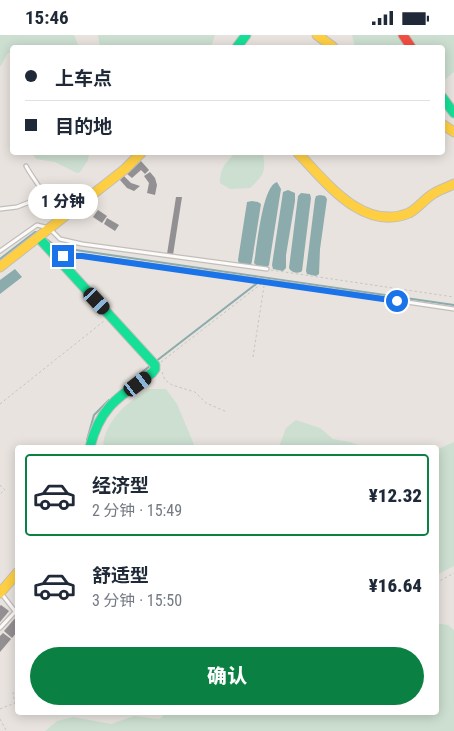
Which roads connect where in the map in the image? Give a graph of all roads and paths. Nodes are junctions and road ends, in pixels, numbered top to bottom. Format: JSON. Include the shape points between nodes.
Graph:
{"nodes":[{"id":1,"x":317,"y":35,"type":"edge"},
{"id":2,"x":330,"y":45,"type":"edge"},
{"id":3,"x":445,"y":101,"type":"edge"},
{"id":4,"x":454,"y":113,"type":"edge"},
{"id":5,"x":139,"y":155,"type":"edge"},
{"id":6,"x":300,"y":155,"type":"edge"},
{"id":7,"x":26,"y":166,"type":"dead end"},
{"id":8,"x":454,"y":184,"type":"edge"},
{"id":9,"x":45,"y":196,"type":"junction"},
{"id":10,"x":0,"y":209,"type":"edge"},
{"id":11,"x":72,"y":210,"type":"junction"},
{"id":12,"x":49,"y":228,"type":"junction"},
{"id":13,"x":38,"y":237,"type":"junction"},
{"id":14,"x":0,"y":251,"type":"edge"},
{"id":15,"x":57,"y":258,"type":"junction"},
{"id":16,"x":0,"y":267,"type":"edge"},
{"id":17,"x":267,"y":269,"type":"joint"},
{"id":18,"x":265,"y":281,"type":"junction"},
{"id":19,"x":454,"y":297,"type":"edge"},
{"id":20,"x":454,"y":309,"type":"edge"},
{"id":21,"x":111,"y":316,"type":"junction"},
{"id":22,"x":253,"y":357,"type":"dead end"},
{"id":23,"x":155,"y":369,"type":"junction"},
{"id":24,"x":0,"y":405,"type":"edge"},
{"id":25,"x":227,"y":412,"type":"dead end"},
{"id":26,"x":91,"y":445,"type":"edge"},
{"id":27,"x":0,"y":485,"type":"edge"},
{"id":28,"x":0,"y":494,"type":"edge"},
{"id":29,"x":454,"y":573,"type":"edge"},
{"id":30,"x":15,"y":576,"type":"edge"},
{"id":31,"x":439,"y":581,"type":"edge"},
{"id":32,"x":0,"y":593,"type":"edge"},
{"id":33,"x":15,"y":612,"type":"edge"},
{"id":34,"x":15,"y":614,"type":"edge"},
{"id":35,"x":0,"y":628,"type":"edge"},
{"id":36,"x":15,"y":703,"type":"edge"},
{"id":37,"x":0,"y":709,"type":"edge"},
{"id":38,"x":0,"y":719,"type":"edge"},
{"id":39,"x":6,"y":730,"type":"edge"}],
"edges":[{"from":1,"to":2,"type":"main road"},
{"from":3,"to":4,"type":"main road"},
{"from":5,"to":11,"type":"main road"},
{"from":6,"to":8,"type":"main road","via":[[353,206],[380,217],[410,212],[435,192]]},
{"from":7,"to":9,"type":"lane"},
{"from":9,"to":10,"type":"lane","via":[[17,207]]},
{"from":9,"to":11,"type":"lane"},
{"from":11,"to":12,"type":"main road"},
{"from":12,"to":13,"type":"main road"},
{"from":12,"to":14,"type":"lane","via":[[36,225]]},
{"from":12,"to":17,"type":"lane","via":[[60,239],[82,244]]},
{"from":13,"to":15,"type":"main road"},
{"from":13,"to":16,"type":"main road"},
{"from":15,"to":18,"type":"lane","via":[[82,256]]},
{"from":15,"to":21,"type":"main road"},
{"from":17,"to":19,"type":"path"},
{"from":18,"to":20,"type":"lane"},
{"from":18,"to":22,"type":"path"},
{"from":18,"to":23,"type":"path"},
{"from":21,"to":23,"type":"main road","via":[[153,361]]},
{"from":21,"to":24,"type":"path"},
{"from":23,"to":25,"type":"path","via":[[162,372],[172,385],[195,392],[206,403]]},
{"from":23,"to":26,"type":"main road","via":[[110,405],[98,421]]},
{"from":27,"to":28,"type":"path","via":[[5,490]]},
{"from":29,"to":31,"type":"path"},
{"from":30,"to":32,"type":"main road"},
{"from":32,"to":33,"type":"lane"},
{"from":34,"to":35,"type":"lane"},
{"from":36,"to":37,"type":"path"},
{"from":38,"to":39,"type":"path"}]}
